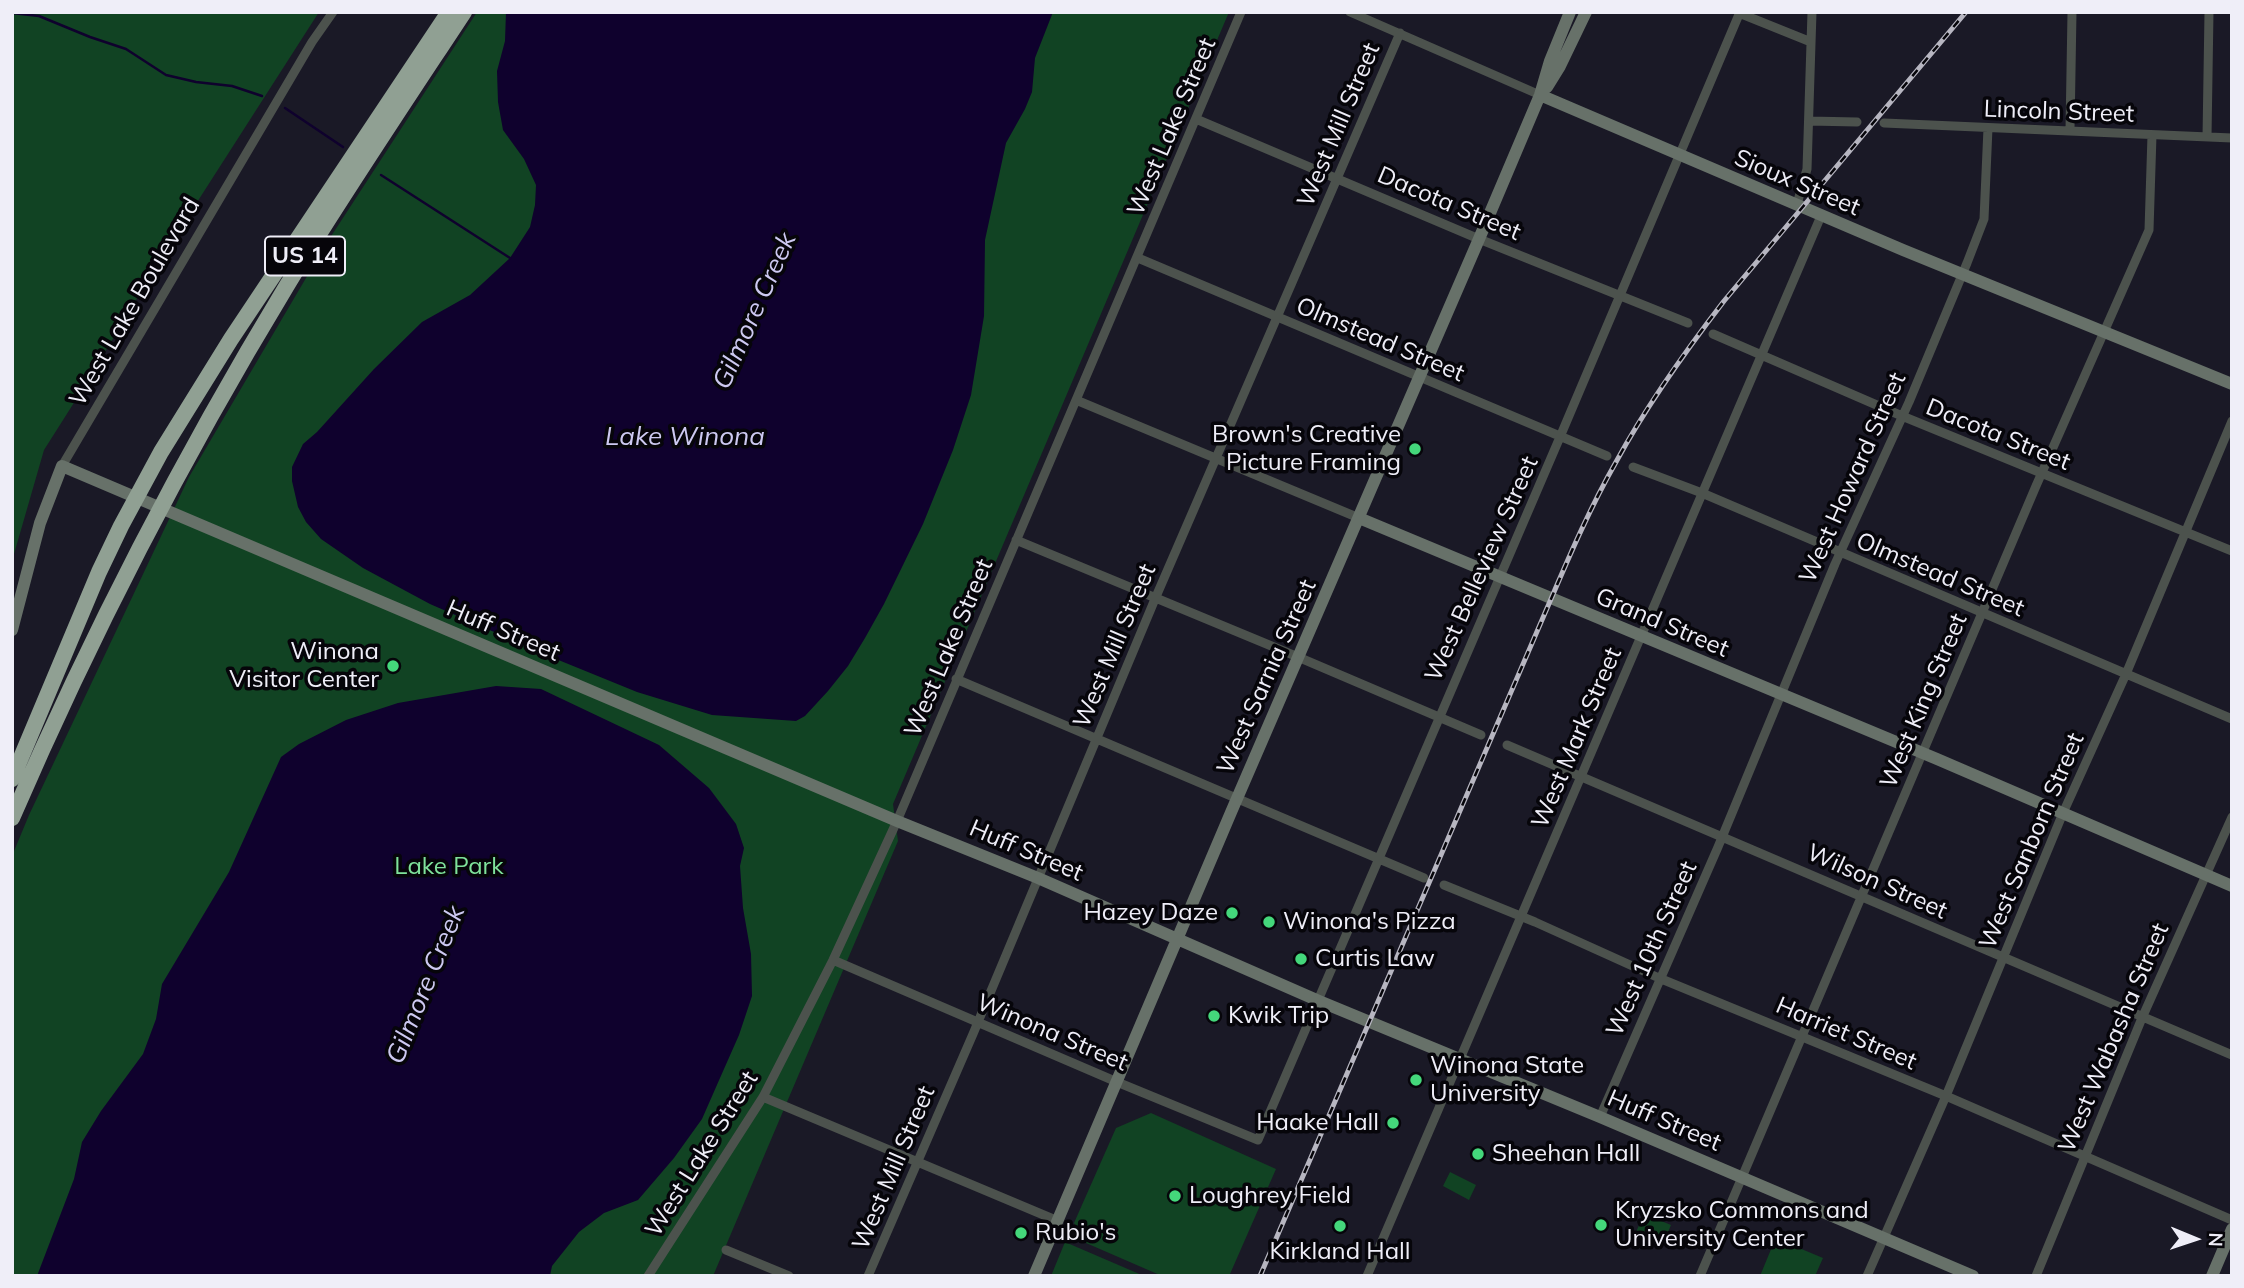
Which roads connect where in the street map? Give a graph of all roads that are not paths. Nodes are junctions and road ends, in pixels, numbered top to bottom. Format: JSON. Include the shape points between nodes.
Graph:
{"nodes":[{"id":1,"x":333,"y":12,"type":"edge"},
{"id":2,"x":449,"y":12,"type":"edge"},
{"id":3,"x":464,"y":12,"type":"edge"},
{"id":4,"x":1241,"y":12,"type":"edge"},
{"id":5,"x":1350,"y":12,"type":"edge"},
{"id":6,"x":1570,"y":12,"type":"edge"},
{"id":7,"x":1586,"y":12,"type":"edge"},
{"id":8,"x":1812,"y":12,"type":"edge"},
{"id":9,"x":2072,"y":12,"type":"edge"},
{"id":10,"x":2209,"y":12,"type":"edge"},
{"id":11,"x":1740,"y":13,"type":"edge"},
{"id":12,"x":1400,"y":33,"type":"junction"},
{"id":13,"x":1811,"y":42,"type":"junction"},
{"id":14,"x":1540,"y":95,"type":"junction"},
{"id":15,"x":1196,"y":118,"type":"junction"},
{"id":16,"x":1809,"y":121,"type":"junction"},
{"id":17,"x":1857,"y":122,"type":"dead end"},
{"id":18,"x":1884,"y":123,"type":"dead end"},
{"id":19,"x":1988,"y":128,"type":"junction"},
{"id":20,"x":2070,"y":130,"type":"junction"},
{"id":21,"x":2152,"y":135,"type":"junction"},
{"id":22,"x":2207,"y":137,"type":"junction"},
{"id":23,"x":2232,"y":138,"type":"edge"},
{"id":24,"x":1680,"y":156,"type":"junction"},
{"id":25,"x":1337,"y":177,"type":"junction"},
{"id":26,"x":1797,"y":204,"type":"junction"},
{"id":27,"x":1821,"y":216,"type":"junction"},
{"id":28,"x":1479,"y":239,"type":"junction"},
{"id":29,"x":1138,"y":258,"type":"junction"},
{"id":30,"x":1962,"y":274,"type":"junction"},
{"id":31,"x":1620,"y":295,"type":"junction"},
{"id":32,"x":1276,"y":318,"type":"junction"},
{"id":33,"x":1688,"y":323,"type":"dead end"},
{"id":34,"x":2103,"y":333,"type":"junction"},
{"id":35,"x":1713,"y":334,"type":"dead end"},
{"id":36,"x":1761,"y":354,"type":"junction"},
{"id":37,"x":1419,"y":377,"type":"junction"},
{"id":38,"x":2232,"y":384,"type":"edge"},
{"id":39,"x":1076,"y":400,"type":"junction"},
{"id":40,"x":1902,"y":416,"type":"junction"},
{"id":41,"x":2232,"y":421,"type":"edge"},
{"id":42,"x":1560,"y":437,"type":"junction"},
{"id":43,"x":1607,"y":456,"type":"dead end"},
{"id":44,"x":1217,"y":459,"type":"junction"},
{"id":45,"x":62,"y":466,"type":"junction"},
{"id":46,"x":1633,"y":467,"type":"dead end"},
{"id":47,"x":2043,"y":474,"type":"junction"},
{"id":48,"x":1703,"y":494,"type":"junction"},
{"id":49,"x":136,"y":497,"type":"junction"},
{"id":50,"x":160,"y":508,"type":"junction"},
{"id":51,"x":1359,"y":518,"type":"junction"},
{"id":52,"x":2185,"y":532,"type":"junction"},
{"id":53,"x":1016,"y":540,"type":"junction"},
{"id":54,"x":2232,"y":551,"type":"edge"},
{"id":55,"x":1840,"y":553,"type":"junction"},
{"id":56,"x":1499,"y":577,"type":"junction"},
{"id":57,"x":1155,"y":599,"type":"junction"},
{"id":58,"x":1983,"y":614,"type":"junction"},
{"id":59,"x":12,"y":630,"type":"edge"},
{"id":60,"x":1641,"y":637,"type":"junction"},
{"id":61,"x":1298,"y":657,"type":"junction"},
{"id":62,"x":2126,"y":674,"type":"junction"},
{"id":63,"x":956,"y":679,"type":"junction"},
{"id":64,"x":1780,"y":694,"type":"junction"},
{"id":65,"x":1438,"y":717,"type":"junction"},
{"id":66,"x":2232,"y":719,"type":"edge"},
{"id":67,"x":1482,"y":735,"type":"dead end"},
{"id":68,"x":1097,"y":740,"type":"junction"},
{"id":69,"x":1507,"y":745,"type":"dead end"},
{"id":70,"x":1923,"y":753,"type":"junction"},
{"id":71,"x":1581,"y":776,"type":"junction"},
{"id":72,"x":12,"y":779,"type":"edge"},
{"id":73,"x":1237,"y":799,"type":"junction"},
{"id":74,"x":2063,"y":813,"type":"junction"},
{"id":75,"x":2232,"y":817,"type":"edge"},
{"id":76,"x":12,"y":818,"type":"edge"},
{"id":77,"x":897,"y":821,"type":"junction"},
{"id":78,"x":1722,"y":835,"type":"junction"},
{"id":79,"x":1379,"y":858,"type":"junction"},
{"id":80,"x":2206,"y":876,"type":"junction"},
{"id":81,"x":1038,"y":878,"type":"junction"},
{"id":82,"x":1424,"y":878,"type":"dead end"},
{"id":83,"x":1444,"y":885,"type":"dead end"},
{"id":84,"x":2232,"y":886,"type":"edge"},
{"id":85,"x":1861,"y":896,"type":"junction"},
{"id":86,"x":1521,"y":917,"type":"junction"},
{"id":87,"x":1176,"y":939,"type":"junction"},
{"id":88,"x":2003,"y":958,"type":"junction"},
{"id":89,"x":833,"y":960,"type":"junction"},
{"id":90,"x":1659,"y":978,"type":"junction"},
{"id":91,"x":1319,"y":1000,"type":"junction"},
{"id":92,"x":2142,"y":1018,"type":"junction"},
{"id":93,"x":978,"y":1022,"type":"junction"},
{"id":94,"x":1801,"y":1035,"type":"junction"},
{"id":95,"x":2232,"y":1055,"type":"edge"},
{"id":96,"x":1460,"y":1059,"type":"junction"},
{"id":97,"x":1117,"y":1082,"type":"junction"},
{"id":98,"x":1946,"y":1096,"type":"junction"},
{"id":99,"x":763,"y":1097,"type":"junction"},
{"id":100,"x":1600,"y":1117,"type":"junction"},
{"id":101,"x":1258,"y":1140,"type":"joint"},
{"id":102,"x":2085,"y":1156,"type":"junction"},
{"id":103,"x":917,"y":1162,"type":"junction"},
{"id":104,"x":1742,"y":1178,"type":"junction"},
{"id":105,"x":2232,"y":1220,"type":"edge"},
{"id":106,"x":1058,"y":1221,"type":"junction"},
{"id":107,"x":2232,"y":1230,"type":"edge"},
{"id":108,"x":1884,"y":1238,"type":"junction"},
{"id":109,"x":726,"y":1250,"type":"dead end"},
{"id":110,"x":648,"y":1276,"type":"edge"},
{"id":111,"x":789,"y":1276,"type":"edge"},
{"id":112,"x":868,"y":1276,"type":"edge"},
{"id":113,"x":1034,"y":1276,"type":"edge"},
{"id":114,"x":1367,"y":1276,"type":"edge"},
{"id":115,"x":1700,"y":1276,"type":"edge"},
{"id":116,"x":1867,"y":1276,"type":"edge"},
{"id":117,"x":1973,"y":1276,"type":"edge"},
{"id":118,"x":2036,"y":1276,"type":"edge"},
{"id":119,"x":2212,"y":1276,"type":"edge"}],
"edges":[{"from":1,"to":45,"type":"street","name":"West Lake Boulevard"},
{"from":2,"to":49,"type":"highway","number":"US 14","via":[[231,339]]},
{"from":3,"to":50,"type":"highway","number":"US 14","via":[[286,286]]},
{"from":4,"to":15,"type":"street","name":"West Lake Street"},
{"from":5,"to":12,"type":"street","name":"Sioux Street"},
{"from":6,"to":14,"type":"street","name":"West Sarnia Street"},
{"from":7,"to":14,"type":"street","name":"West Sarnia Street"},
{"from":8,"to":13,"type":"street"},
{"from":9,"to":20,"type":"street"},
{"from":10,"to":22,"type":"street"},
{"from":11,"to":13,"type":"street"},
{"from":11,"to":24,"type":"street","name":"West Belleview Street"},
{"from":12,"to":14,"type":"street","name":"Sioux Street"},
{"from":12,"to":25,"type":"street","name":"West Mill Street"},
{"from":13,"to":16,"type":"street"},
{"from":14,"to":24,"type":"street","name":"Sioux Street"},
{"from":14,"to":28,"type":"street","name":"West Sarnia Street"},
{"from":15,"to":25,"type":"street","name":"Dacota Street"},
{"from":15,"to":29,"type":"street","name":"West Lake Street"},
{"from":16,"to":17,"type":"street"},
{"from":16,"to":26,"type":"street","via":[[1807,169]]},
{"from":18,"to":19,"type":"street","name":"Lincoln Street"},
{"from":19,"to":20,"type":"street","name":"Lincoln Street"},
{"from":19,"to":30,"type":"street","name":"West Howard Street","via":[[1984,219]]},
{"from":20,"to":21,"type":"street","name":"Lincoln Street"},
{"from":21,"to":22,"type":"street","name":"Lincoln Street"},
{"from":21,"to":34,"type":"street","name":"West King Street","via":[[2149,230]]},
{"from":22,"to":23,"type":"street","name":"Lincoln Street"},
{"from":24,"to":26,"type":"street","name":"Sioux Street"},
{"from":24,"to":31,"type":"street","name":"West Belleview Street"},
{"from":25,"to":28,"type":"street","name":"Dacota Street"},
{"from":25,"to":32,"type":"street","name":"West Mill Street"},
{"from":26,"to":27,"type":"street","name":"Sioux Street"},
{"from":27,"to":30,"type":"street","name":"Sioux Street"},
{"from":27,"to":36,"type":"street","name":"West Mark Street"},
{"from":28,"to":31,"type":"street","name":"Dacota Street"},
{"from":28,"to":37,"type":"street","name":"West Sarnia Street"},
{"from":29,"to":32,"type":"street","name":"Olmstead Street"},
{"from":29,"to":39,"type":"street","name":"West Lake Street"},
{"from":30,"to":34,"type":"street","name":"Sioux Street"},
{"from":30,"to":40,"type":"street","name":"West Howard Street"},
{"from":31,"to":33,"type":"street","name":"Dacota Street"},
{"from":31,"to":42,"type":"street","name":"West Belleview Street"},
{"from":32,"to":37,"type":"street","name":"Olmstead Street"},
{"from":32,"to":44,"type":"street","name":"West Mill Street"},
{"from":34,"to":38,"type":"street","name":"Sioux Street"},
{"from":34,"to":47,"type":"street","name":"West King Street"},
{"from":35,"to":36,"type":"street","name":"Dacota Street"},
{"from":36,"to":40,"type":"street","name":"Dacota Street"},
{"from":36,"to":48,"type":"street","name":"West Mark Street"},
{"from":37,"to":42,"type":"street","name":"Olmstead Street"},
{"from":37,"to":51,"type":"street","name":"West Sarnia Street"},
{"from":39,"to":44,"type":"street","name":"Grand Street"},
{"from":39,"to":53,"type":"street","name":"West Lake Street"},
{"from":40,"to":47,"type":"street","name":"Dacota Street"},
{"from":40,"to":55,"type":"street","name":"West Howard Street"},
{"from":41,"to":52,"type":"street","name":"West Sanborn Street"},
{"from":42,"to":43,"type":"street","name":"Olmstead Street"},
{"from":42,"to":56,"type":"street","name":"West Belleview Street"},
{"from":44,"to":51,"type":"street","name":"Grand Street"},
{"from":44,"to":57,"type":"street","name":"West Mill Street"},
{"from":45,"to":49,"type":"street","name":"Huff Street"},
{"from":45,"to":59,"type":"street","name":"West Lake Boulevard","via":[[40,523]]},
{"from":46,"to":48,"type":"street","name":"Olmstead Street"},
{"from":47,"to":52,"type":"street","name":"Dacota Street"},
{"from":47,"to":58,"type":"street","name":"West King Street"},
{"from":48,"to":55,"type":"street","name":"Olmstead Street"},
{"from":48,"to":60,"type":"street","name":"West Mark Street"},
{"from":49,"to":50,"type":"street","name":"Huff Street"},
{"from":49,"to":72,"type":"highway","number":"US 14"},
{"from":50,"to":76,"type":"highway","number":"US 14"},
{"from":50,"to":77,"type":"street","name":"Huff Street"},
{"from":51,"to":56,"type":"street","name":"Grand Street"},
{"from":51,"to":61,"type":"street","name":"West Sarnia Street"},
{"from":52,"to":54,"type":"street","name":"Dacota Street"},
{"from":52,"to":62,"type":"street","name":"West Sanborn Street"},
{"from":53,"to":57,"type":"street"},
{"from":53,"to":63,"type":"street","name":"West Lake Street"},
{"from":55,"to":58,"type":"street","name":"Olmstead Street"},
{"from":55,"to":64,"type":"street","name":"West Howard Street"},
{"from":56,"to":60,"type":"street","name":"Grand Street"},
{"from":56,"to":65,"type":"street","name":"West Belleview Street"},
{"from":57,"to":61,"type":"street"},
{"from":57,"to":68,"type":"street","name":"West Mill Street"},
{"from":58,"to":62,"type":"street","name":"Olmstead Street"},
{"from":58,"to":70,"type":"street","name":"West King Street"},
{"from":60,"to":64,"type":"street","name":"Grand Street"},
{"from":60,"to":71,"type":"street","name":"West Mark Street"},
{"from":61,"to":65,"type":"street"},
{"from":61,"to":73,"type":"street","name":"West Sarnia Street"},
{"from":62,"to":66,"type":"street","name":"Olmstead Street"},
{"from":62,"to":74,"type":"street","name":"West Sanborn Street"},
{"from":63,"to":68,"type":"street"},
{"from":63,"to":77,"type":"street","name":"West Lake Street"},
{"from":64,"to":70,"type":"street","name":"Grand Street"},
{"from":64,"to":78,"type":"street","name":"West Howard Street"},
{"from":65,"to":67,"type":"street"},
{"from":65,"to":79,"type":"street","name":"West Belleview Street"},
{"from":68,"to":73,"type":"street"},
{"from":68,"to":81,"type":"street","name":"West Mill Street"},
{"from":69,"to":71,"type":"street","name":"Wilson Street"},
{"from":70,"to":74,"type":"street","name":"Grand Street"},
{"from":70,"to":85,"type":"street","name":"West King Street"},
{"from":71,"to":78,"type":"street","name":"Wilson Street"},
{"from":71,"to":86,"type":"street","name":"West Mark Street"},
{"from":73,"to":79,"type":"street"},
{"from":73,"to":87,"type":"street","name":"West Sarnia Street"},
{"from":74,"to":80,"type":"street","name":"Grand Street"},
{"from":74,"to":88,"type":"street","name":"West Sanborn Street"},
{"from":75,"to":80,"type":"street","name":"West Wabasha Street"},
{"from":77,"to":81,"type":"street","name":"Huff Street"},
{"from":77,"to":89,"type":"street","name":"West Lake Street"},
{"from":78,"to":85,"type":"street","name":"Wilson Street"},
{"from":78,"to":90,"type":"street","name":"West 10th Street"},
{"from":79,"to":82,"type":"street"},
{"from":79,"to":91,"type":"street","name":"West Belleview Street"},
{"from":80,"to":84,"type":"street","name":"Grand Street"},
{"from":80,"to":92,"type":"street","name":"West Wabasha Street"},
{"from":81,"to":87,"type":"street","name":"Huff Street"},
{"from":81,"to":93,"type":"street","name":"West Mill Street"},
{"from":83,"to":86,"type":"street","name":"Harriet Street"},
{"from":85,"to":88,"type":"street","name":"Wilson Street"},
{"from":85,"to":94,"type":"street","name":"West King Street"},
{"from":86,"to":90,"type":"street","name":"Harriet Street"},
{"from":86,"to":96,"type":"street","name":"West Mark Street"},
{"from":87,"to":91,"type":"street","name":"Huff Street"},
{"from":87,"to":97,"type":"street","name":"West Sarnia Street"},
{"from":88,"to":92,"type":"street","name":"Wilson Street"},
{"from":88,"to":98,"type":"street","name":"West Sanborn Street"},
{"from":89,"to":93,"type":"street","name":"Winona Street"},
{"from":89,"to":99,"type":"street","name":"West Lake Street"},
{"from":90,"to":94,"type":"street","name":"Harriet Street"},
{"from":90,"to":100,"type":"street","name":"West 10th Street"},
{"from":91,"to":96,"type":"street","name":"Huff Street"},
{"from":91,"to":101,"type":"street","name":"West Belleview Street"},
{"from":92,"to":95,"type":"street","name":"Wilson Street"},
{"from":92,"to":102,"type":"street","name":"West Wabasha Street"},
{"from":93,"to":97,"type":"street","name":"Winona Street"},
{"from":93,"to":103,"type":"street","name":"West Mill Street"},
{"from":94,"to":98,"type":"street","name":"Harriet Street"},
{"from":94,"to":104,"type":"street","name":"West King Street"},
{"from":96,"to":100,"type":"street","name":"Huff Street"},
{"from":96,"to":114,"type":"street","name":"West Mark Street"},
{"from":97,"to":101,"type":"street","name":"Winona Street"},
{"from":97,"to":106,"type":"street","name":"West Sarnia Street"},
{"from":98,"to":102,"type":"street","name":"Harriet Street"},
{"from":98,"to":108,"type":"street","name":"West Sanborn Street"},
{"from":99,"to":103,"type":"street"},
{"from":99,"to":110,"type":"street","name":"West Lake Street"},
{"from":100,"to":104,"type":"street","name":"Huff Street"},
{"from":102,"to":105,"type":"street","name":"Harriet Street"},
{"from":102,"to":118,"type":"street","name":"West Wabasha Street"},
{"from":103,"to":106,"type":"street"},
{"from":103,"to":112,"type":"street","name":"West Mill Street"},
{"from":104,"to":108,"type":"street","name":"Huff Street"},
{"from":104,"to":115,"type":"street","name":"West King Street"},
{"from":106,"to":113,"type":"street","name":"West Sarnia Street"},
{"from":107,"to":119,"type":"street"},
{"from":108,"to":116,"type":"street","name":"West Sanborn Street"},
{"from":108,"to":117,"type":"street","name":"Huff Street"},
{"from":109,"to":111,"type":"street"}]}
